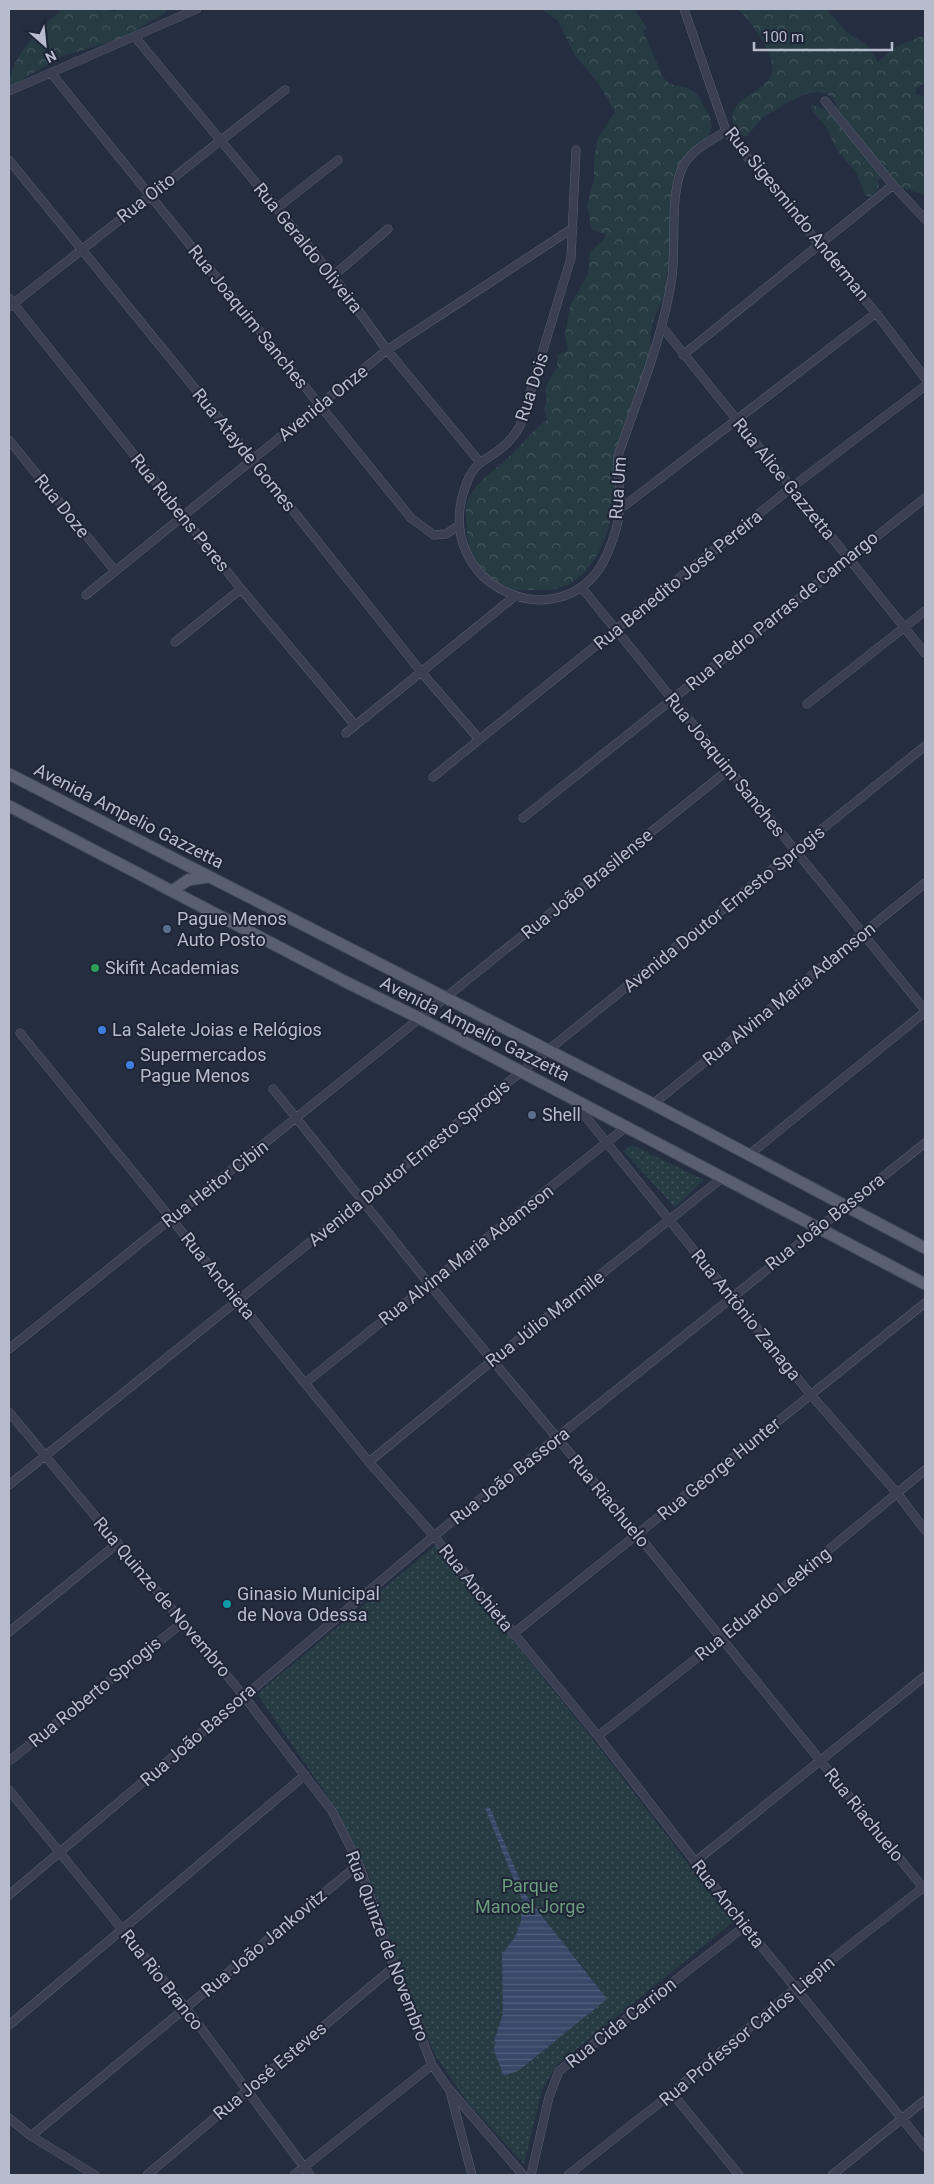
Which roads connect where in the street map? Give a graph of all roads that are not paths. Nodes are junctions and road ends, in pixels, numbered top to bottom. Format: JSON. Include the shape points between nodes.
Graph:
{"nodes":[{"id":1,"x":197,"y":9,"type":"edge"},
{"id":2,"x":684,"y":9,"type":"edge"},
{"id":3,"x":134,"y":37,"type":"junction"},
{"id":4,"x":51,"y":73,"type":"junction"},
{"id":5,"x":285,"y":90,"type":"dead end"},
{"id":6,"x":9,"y":91,"type":"edge"},
{"id":7,"x":825,"y":101,"type":"dead end"},
{"id":8,"x":726,"y":131,"type":"junction"},
{"id":9,"x":221,"y":140,"type":"junction"},
{"id":10,"x":576,"y":150,"type":"dead end"},
{"id":11,"x":9,"y":160,"type":"edge"},
{"id":12,"x":338,"y":160,"type":"dead end"},
{"id":13,"x":893,"y":185,"type":"junction"},
{"id":14,"x":150,"y":194,"type":"junction"},
{"id":15,"x":277,"y":208,"type":"junction"},
{"id":16,"x":925,"y":219,"type":"edge"},
{"id":17,"x":573,"y":228,"type":"junction"},
{"id":18,"x":388,"y":229,"type":"dead end"},
{"id":19,"x":820,"y":244,"type":"junction"},
{"id":20,"x":81,"y":248,"type":"junction"},
{"id":21,"x":333,"y":276,"type":"junction"},
{"id":22,"x":10,"y":303,"type":"edge"},
{"id":23,"x":876,"y":313,"type":"junction"},
{"id":24,"x":662,"y":327,"type":"junction"},
{"id":25,"x":388,"y":350,"type":"junction"},
{"id":26,"x":684,"y":355,"type":"junction"},
{"id":27,"x":925,"y":378,"type":"edge"},
{"id":28,"x":925,"y":386,"type":"edge"},
{"id":29,"x":319,"y":405,"type":"junction"},
{"id":30,"x":736,"y":420,"type":"junction"},
{"id":31,"x":9,"y":440,"type":"edge"},
{"id":32,"x":253,"y":460,"type":"junction"},
{"id":33,"x":480,"y":461,"type":"junction"},
{"id":34,"x":792,"y":487,"type":"junction"},
{"id":35,"x":925,"y":498,"type":"edge"},
{"id":36,"x":620,"y":509,"type":"junction"},
{"id":37,"x":183,"y":516,"type":"junction"},
{"id":38,"x":458,"y":526,"type":"junction"},
{"id":39,"x":848,"y":558,"type":"junction"},
{"id":40,"x":115,"y":571,"type":"junction"},
{"id":41,"x":582,"y":588,"type":"junction"},
{"id":42,"x":241,"y":589,"type":"junction"},
{"id":43,"x":86,"y":595,"type":"dead end"},
{"id":44,"x":515,"y":596,"type":"junction"},
{"id":45,"x":527,"y":598,"type":"joint"},
{"id":46,"x":925,"y":610,"type":"edge"},
{"id":47,"x":904,"y":627,"type":"junction"},
{"id":48,"x":615,"y":631,"type":"junction"},
{"id":49,"x":175,"y":642,"type":"dead end"},
{"id":50,"x":925,"y":653,"type":"edge"},
{"id":51,"x":422,"y":673,"type":"junction"},
{"id":52,"x":672,"y":700,"type":"junction"},
{"id":53,"x":807,"y":704,"type":"dead end"},
{"id":54,"x":355,"y":725,"type":"junction"},
{"id":55,"x":346,"y":733,"type":"dead end"},
{"id":56,"x":480,"y":740,"type":"junction"},
{"id":57,"x":925,"y":746,"type":"edge"},
{"id":58,"x":728,"y":770,"type":"junction"},
{"id":59,"x":9,"y":774,"type":"edge"},
{"id":60,"x":433,"y":777,"type":"dead end"},
{"id":61,"x":9,"y":806,"type":"edge"},
{"id":62,"x":523,"y":818,"type":"dead end"},
{"id":63,"x":795,"y":851,"type":"junction"},
{"id":64,"x":208,"y":877,"type":"junction"},
{"id":65,"x":925,"y":883,"type":"edge"},
{"id":66,"x":172,"y":891,"type":"junction"},
{"id":67,"x":862,"y":934,"type":"junction"},
{"id":68,"x":445,"y":999,"type":"junction"},
{"id":69,"x":925,"y":1011,"type":"edge"},
{"id":70,"x":421,"y":1019,"type":"junction"},
{"id":71,"x":20,"y":1034,"type":"dead end"},
{"id":72,"x":549,"y":1051,"type":"junction"},
{"id":73,"x":522,"y":1073,"type":"junction"},
{"id":74,"x":273,"y":1089,"type":"dead end"},
{"id":75,"x":570,"y":1097,"type":"junction"},
{"id":76,"x":654,"y":1104,"type":"junction"},
{"id":77,"x":297,"y":1119,"type":"junction"},
{"id":78,"x":626,"y":1127,"type":"junction"},
{"id":79,"x":607,"y":1143,"type":"junction"},
{"id":80,"x":925,"y":1143,"type":"edge"},
{"id":81,"x":750,"y":1154,"type":"junction"},
{"id":82,"x":722,"y":1178,"type":"junction"},
{"id":83,"x":363,"y":1200,"type":"junction"},
{"id":84,"x":845,"y":1207,"type":"junction"},
{"id":85,"x":171,"y":1218,"type":"junction"},
{"id":86,"x":670,"y":1221,"type":"junction"},
{"id":87,"x":818,"y":1228,"type":"junction"},
{"id":88,"x":925,"y":1248,"type":"edge"},
{"id":89,"x":429,"y":1284,"type":"junction"},
{"id":90,"x":925,"y":1284,"type":"edge"},
{"id":91,"x":732,"y":1296,"type":"junction"},
{"id":92,"x":237,"y":1300,"type":"junction"},
{"id":93,"x":925,"y":1303,"type":"edge"},
{"id":94,"x":9,"y":1348,"type":"edge"},
{"id":95,"x":492,"y":1360,"type":"junction"},
{"id":96,"x":305,"y":1383,"type":"junction"},
{"id":97,"x":811,"y":1395,"type":"junction"},
{"id":98,"x":9,"y":1412,"type":"edge"},
{"id":99,"x":557,"y":1439,"type":"junction"},
{"id":100,"x":45,"y":1456,"type":"junction"},
{"id":101,"x":369,"y":1462,"type":"junction"},
{"id":102,"x":925,"y":1470,"type":"edge"},
{"id":103,"x":9,"y":1485,"type":"edge"},
{"id":104,"x":897,"y":1493,"type":"junction"},
{"id":105,"x":925,"y":1530,"type":"edge"},
{"id":106,"x":638,"y":1535,"type":"junction"},
{"id":107,"x":434,"y":1536,"type":"junction"},
{"id":108,"x":118,"y":1543,"type":"junction"},
{"id":109,"x":182,"y":1623,"type":"junction"},
{"id":110,"x":9,"y":1632,"type":"edge"},
{"id":111,"x":513,"y":1634,"type":"junction"},
{"id":112,"x":722,"y":1639,"type":"junction"},
{"id":113,"x":925,"y":1676,"type":"edge"},
{"id":114,"x":243,"y":1696,"type":"junction"},
{"id":115,"x":598,"y":1736,"type":"junction"},
{"id":116,"x":9,"y":1761,"type":"edge"},
{"id":117,"x":822,"y":1762,"type":"junction"},
{"id":118,"x":305,"y":1775,"type":"junction"},
{"id":119,"x":9,"y":1790,"type":"edge"},
{"id":120,"x":60,"y":1853,"type":"junction"},
{"id":121,"x":695,"y":1862,"type":"junction"},
{"id":122,"x":359,"y":1864,"type":"junction"},
{"id":123,"x":925,"y":1888,"type":"edge"},
{"id":124,"x":9,"y":1895,"type":"edge"},
{"id":125,"x":744,"y":1926,"type":"junction"},
{"id":126,"x":123,"y":1930,"type":"junction"},
{"id":127,"x":394,"y":1967,"type":"junction"},
{"id":128,"x":796,"y":1988,"type":"junction"},
{"id":129,"x":186,"y":2008,"type":"junction"},
{"id":130,"x":9,"y":2025,"type":"edge"},
{"id":131,"x":432,"y":2065,"type":"junction"},
{"id":132,"x":449,"y":2089,"type":"junction"},
{"id":133,"x":246,"y":2090,"type":"junction"},
{"id":134,"x":672,"y":2094,"type":"junction"},
{"id":135,"x":925,"y":2100,"type":"edge"},
{"id":136,"x":9,"y":2118,"type":"edge"},
{"id":137,"x":902,"y":2118,"type":"junction"},
{"id":138,"x":31,"y":2136,"type":"junction"},
{"id":139,"x":925,"y":2147,"type":"edge"},
{"id":140,"x":304,"y":2167,"type":"junction"},
{"id":141,"x":95,"y":2175,"type":"edge"},
{"id":142,"x":147,"y":2175,"type":"edge"},
{"id":143,"x":294,"y":2175,"type":"edge"},
{"id":144,"x":310,"y":2175,"type":"edge"},
{"id":145,"x":472,"y":2175,"type":"edge"},
{"id":146,"x":523,"y":2175,"type":"edge"},
{"id":147,"x":532,"y":2175,"type":"edge"},
{"id":148,"x":568,"y":2175,"type":"edge"},
{"id":149,"x":739,"y":2175,"type":"edge"},
{"id":150,"x":832,"y":2175,"type":"edge"}],
"edges":[{"from":1,"to":3,"type":"street"},
{"from":2,"to":8,"type":"street","name":"Rua Sigesmindo Anderman"},
{"from":3,"to":4,"type":"street"},
{"from":3,"to":9,"type":"street","name":"Rua Geraldo Oliveira"},
{"from":4,"to":6,"type":"street"},
{"from":4,"to":14,"type":"street","name":"Rua Joaquim Sanches"},
{"from":5,"to":9,"type":"street","name":"Rua Oito"},
{"from":7,"to":13,"type":"street"},
{"from":8,"to":19,"type":"street","name":"Rua Sigesmindo Anderman"},
{"from":8,"to":24,"type":"street","name":"Rua Um","via":[[698,149],[681,171],[672,276]]},
{"from":9,"to":14,"type":"street","name":"Rua Oito"},
{"from":9,"to":15,"type":"street","name":"Rua Geraldo Oliveira"},
{"from":10,"to":17,"type":"street","name":"Rua Dois"},
{"from":11,"to":20,"type":"street","name":"Rua Atayde Gomes"},
{"from":12,"to":15,"type":"street"},
{"from":13,"to":16,"type":"street"},
{"from":13,"to":19,"type":"street"},
{"from":14,"to":20,"type":"street","name":"Rua Oito"},
{"from":14,"to":29,"type":"street","name":"Rua Joaquim Sanches"},
{"from":15,"to":21,"type":"street","name":"Rua Geraldo Oliveira"},
{"from":17,"to":25,"type":"street","name":"Avenida Onze"},
{"from":17,"to":33,"type":"street","name":"Rua Dois","via":[[567,274],[520,426],[509,442]]},
{"from":18,"to":21,"type":"street"},
{"from":19,"to":23,"type":"street","name":"Rua Sigesmindo Anderman"},
{"from":19,"to":26,"type":"street"},
{"from":20,"to":22,"type":"street","name":"Rua Oito"},
{"from":20,"to":32,"type":"street","name":"Rua Atayde Gomes"},
{"from":21,"to":25,"type":"street","name":"Rua Geraldo Oliveira"},
{"from":22,"to":37,"type":"street","name":"Rua Rubens Peres"},
{"from":23,"to":27,"type":"street","name":"Rua Sigesmindo Anderman"},
{"from":23,"to":30,"type":"street"},
{"from":24,"to":26,"type":"street","name":"Rua Alice Gazzetta"},
{"from":24,"to":36,"type":"street","name":"Rua Um","via":[[618,456]]},
{"from":25,"to":29,"type":"street","name":"Avenida Onze"},
{"from":25,"to":33,"type":"street","name":"Rua Geraldo Oliveira"},
{"from":26,"to":30,"type":"street","name":"Rua Alice Gazzetta"},
{"from":28,"to":34,"type":"street","name":"Rua Benedito José Pereira"},
{"from":29,"to":32,"type":"street","name":"Avenida Onze"},
{"from":29,"to":38,"type":"street","name":"Rua Joaquim Sanches","via":[[423,529],[434,535],[446,534]]},
{"from":30,"to":34,"type":"street","name":"Rua Alice Gazzetta"},
{"from":30,"to":36,"type":"street"},
{"from":31,"to":40,"type":"street","name":"Rua Doze"},
{"from":32,"to":37,"type":"street","name":"Avenida Onze"},
{"from":32,"to":51,"type":"street","name":"Rua Atayde Gomes"},
{"from":33,"to":38,"type":"street","name":"Rua Dois","via":[[466,485]]},
{"from":34,"to":39,"type":"street","name":"Rua Alice Gazzetta"},
{"from":34,"to":48,"type":"street","name":"Rua Benedito José Pereira"},
{"from":35,"to":39,"type":"street","name":"Rua Pedro Parras de Camargo"},
{"from":36,"to":41,"type":"street","name":"Rua Um","via":[[608,552],[597,573]]},
{"from":37,"to":40,"type":"street","name":"Avenida Onze"},
{"from":37,"to":42,"type":"street","name":"Rua Rubens Peres"},
{"from":38,"to":44,"type":"street","name":"Rua Dois","via":[[465,550],[476,570],[492,585]]},
{"from":39,"to":47,"type":"street","name":"Rua Alice Gazzetta"},
{"from":39,"to":52,"type":"street","name":"Rua Pedro Parras de Camargo"},
{"from":40,"to":43,"type":"street","name":"Avenida Onze"},
{"from":41,"to":45,"type":"street","name":"Rua Um","via":[[563,596]]},
{"from":41,"to":48,"type":"street","name":"Rua Joaquim Sanches"},
{"from":42,"to":49,"type":"street"},
{"from":42,"to":54,"type":"street","name":"Rua Rubens Peres"},
{"from":44,"to":45,"type":"street","name":"Rua Dois"},
{"from":44,"to":51,"type":"street"},
{"from":46,"to":47,"type":"street"},
{"from":47,"to":50,"type":"street","name":"Rua Alice Gazzetta"},
{"from":47,"to":53,"type":"street"},
{"from":48,"to":52,"type":"street","name":"Rua Joaquim Sanches"},
{"from":48,"to":56,"type":"street","name":"Rua Benedito José Pereira"},
{"from":51,"to":54,"type":"street"},
{"from":51,"to":56,"type":"street","name":"Rua Atayde Gomes"},
{"from":52,"to":58,"type":"street","name":"Rua Joaquim Sanches"},
{"from":52,"to":62,"type":"street","name":"Rua Pedro Parras de Camargo"},
{"from":54,"to":55,"type":"street"},
{"from":56,"to":60,"type":"street","name":"Rua Benedito José Pereira"},
{"from":57,"to":63,"type":"street","name":"Avenida Doutor Ernesto Sprogis"},
{"from":58,"to":63,"type":"street","name":"Rua Joaquim Sanches"},
{"from":58,"to":68,"type":"street","name":"Rua João Brasilense"},
{"from":59,"to":64,"type":"main road","name":"Avenida Ampelio Gazzetta"},
{"from":61,"to":66,"type":"main road","name":"Avenida Ampelio Gazzetta"},
{"from":63,"to":67,"type":"street","name":"Rua Joaquim Sanches"},
{"from":63,"to":72,"type":"street","name":"Avenida Doutor Ernesto Sprogis"},
{"from":64,"to":66,"type":"main road","via":[[188,880]]},
{"from":64,"to":68,"type":"main road","name":"Avenida Ampelio Gazzetta"},
{"from":65,"to":67,"type":"street","name":"Rua Alvina Maria Adamson"},
{"from":66,"to":70,"type":"main road","name":"Avenida Ampelio Gazzetta"},
{"from":67,"to":69,"type":"street","name":"Rua Joaquim Sanches"},
{"from":67,"to":76,"type":"street","name":"Rua Alvina Maria Adamson"},
{"from":68,"to":70,"type":"street","name":"Rua João Brasilense"},
{"from":68,"to":72,"type":"main road","name":"Avenida Ampelio Gazzetta"},
{"from":69,"to":81,"type":"street"},
{"from":70,"to":73,"type":"main road","name":"Avenida Ampelio Gazzetta"},
{"from":70,"to":77,"type":"street","name":"Rua Heitor Cibin"},
{"from":71,"to":85,"type":"street","name":"Rua Anchieta"},
{"from":72,"to":73,"type":"street","name":"Avenida Doutor Ernesto Sprogis"},
{"from":72,"to":76,"type":"main road","name":"Avenida Ampelio Gazzetta"},
{"from":73,"to":75,"type":"main road","name":"Avenida Ampelio Gazzetta"},
{"from":73,"to":83,"type":"street","name":"Avenida Doutor Ernesto Sprogis"},
{"from":74,"to":77,"type":"street","name":"Rua Riachuelo"},
{"from":75,"to":78,"type":"main road","name":"Avenida Ampelio Gazzetta"},
{"from":75,"to":79,"type":"street","name":"Rua Antônio Zanaga"},
{"from":76,"to":81,"type":"main road","name":"Avenida Ampelio Gazzetta"},
{"from":77,"to":83,"type":"street","name":"Rua Riachuelo"},
{"from":77,"to":85,"type":"street","name":"Rua Heitor Cibin"},
{"from":78,"to":79,"type":"street","name":"Rua Alvina Maria Adamson"},
{"from":78,"to":82,"type":"main road","name":"Avenida Ampelio Gazzetta"},
{"from":79,"to":86,"type":"street","name":"Rua Antônio Zanaga"},
{"from":79,"to":89,"type":"street","name":"Rua Alvina Maria Adamson"},
{"from":80,"to":84,"type":"street","name":"Rua João Bassora"},
{"from":81,"to":84,"type":"main road","name":"Avenida Ampelio Gazzetta"},
{"from":82,"to":86,"type":"street","name":"Rua Júlio Marmile"},
{"from":82,"to":87,"type":"main road","name":"Avenida Ampelio Gazzetta"},
{"from":83,"to":89,"type":"street","name":"Rua Riachuelo"},
{"from":83,"to":92,"type":"street","name":"Avenida Doutor Ernesto Sprogis"},
{"from":84,"to":87,"type":"street","name":"Rua João Bassora"},
{"from":84,"to":88,"type":"main road","name":"Avenida Ampelio Gazzetta"},
{"from":85,"to":92,"type":"street","name":"Rua Anchieta"},
{"from":85,"to":94,"type":"street","name":"Rua Heitor Cibin"},
{"from":86,"to":91,"type":"street","name":"Rua Antônio Zanaga"},
{"from":86,"to":95,"type":"street","name":"Rua Júlio Marmile"},
{"from":87,"to":90,"type":"main road","name":"Avenida Ampelio Gazzetta"},
{"from":87,"to":91,"type":"street","name":"Rua João Bassora"},
{"from":89,"to":95,"type":"street","name":"Rua Riachuelo"},
{"from":89,"to":96,"type":"street","name":"Rua Alvina Maria Adamson"},
{"from":91,"to":97,"type":"street","name":"Rua Antônio Zanaga"},
{"from":91,"to":99,"type":"street","name":"Rua João Bassora"},
{"from":92,"to":96,"type":"street","name":"Rua Anchieta"},
{"from":92,"to":100,"type":"street","name":"Avenida Doutor Ernesto Sprogis"},
{"from":93,"to":97,"type":"street","name":"Rua George Hunter"},
{"from":95,"to":99,"type":"street","name":"Rua Riachuelo"},
{"from":95,"to":101,"type":"street","name":"Rua Júlio Marmile"},
{"from":96,"to":101,"type":"street","name":"Rua Anchieta"},
{"from":97,"to":104,"type":"street","name":"Rua Antônio Zanaga"},
{"from":97,"to":106,"type":"street","name":"Rua George Hunter"},
{"from":98,"to":100,"type":"street","name":"Rua Quinze de Novembro"},
{"from":99,"to":106,"type":"street","name":"Rua Riachuelo"},
{"from":99,"to":107,"type":"street","name":"Rua João Bassora"},
{"from":100,"to":103,"type":"street","name":"Avenida Doutor Ernesto Sprogis"},
{"from":100,"to":108,"type":"street","name":"Rua Quinze de Novembro"},
{"from":101,"to":107,"type":"street","name":"Rua Anchieta"},
{"from":102,"to":104,"type":"street","name":"Rua Eduardo Leeking"},
{"from":104,"to":105,"type":"street","name":"Rua Antônio Zanaga"},
{"from":104,"to":112,"type":"street","name":"Rua Eduardo Leeking"},
{"from":106,"to":111,"type":"street","name":"Rua George Hunter"},
{"from":106,"to":112,"type":"street","name":"Rua Riachuelo"},
{"from":107,"to":111,"type":"street","name":"Rua Anchieta"},
{"from":107,"to":114,"type":"street","name":"Rua João Bassora"},
{"from":108,"to":109,"type":"street","name":"Rua Quinze de Novembro"},
{"from":108,"to":110,"type":"street"},
{"from":109,"to":114,"type":"street","name":"Rua Quinze de Novembro"},
{"from":109,"to":116,"type":"street","name":"Rua Roberto Sprogis"},
{"from":111,"to":115,"type":"street","name":"Rua Anchieta"},
{"from":112,"to":115,"type":"street","name":"Rua Eduardo Leeking"},
{"from":112,"to":117,"type":"street","name":"Rua Riachuelo"},
{"from":113,"to":117,"type":"street"},
{"from":114,"to":118,"type":"street","name":"Rua Quinze de Novembro"},
{"from":114,"to":120,"type":"street","name":"Rua João Bassora"},
{"from":115,"to":121,"type":"street","name":"Rua Anchieta"},
{"from":117,"to":121,"type":"street"},
{"from":117,"to":123,"type":"street","name":"Rua Riachuelo"},
{"from":118,"to":122,"type":"street","name":"Rua Quinze de Novembro","via":[[332,1811]]},
{"from":118,"to":126,"type":"street"},
{"from":119,"to":120,"type":"street","name":"Rua Rio Branco"},
{"from":120,"to":124,"type":"street","name":"Rua João Bassora"},
{"from":120,"to":126,"type":"street","name":"Rua Rio Branco"},
{"from":121,"to":125,"type":"street","name":"Rua Anchieta"},
{"from":122,"to":127,"type":"street","name":"Rua Quinze de Novembro"},
{"from":122,"to":129,"type":"street","name":"Rua João Jankovitz"},
{"from":123,"to":128,"type":"street","name":"Rua Professor Carlos Liepin"},
{"from":125,"to":128,"type":"street","name":"Rua Anchieta"},
{"from":125,"to":147,"type":"street","name":"Rua Cida Carrion","via":[[559,2071]]},
{"from":126,"to":129,"type":"street","name":"Rua Rio Branco"},
{"from":126,"to":130,"type":"street"},
{"from":127,"to":131,"type":"street","name":"Rua Quinze de Novembro"},
{"from":127,"to":133,"type":"street","name":"Rua José Esteves"},
{"from":128,"to":134,"type":"street","name":"Rua Professor Carlos Liepin"},
{"from":128,"to":137,"type":"street","name":"Rua Anchieta"},
{"from":129,"to":133,"type":"street","name":"Rua Rio Branco"},
{"from":129,"to":138,"type":"street","name":"Rua João Jankovitz"},
{"from":131,"to":132,"type":"street","name":"Rua Quinze de Novembro"},
{"from":131,"to":140,"type":"street"},
{"from":132,"to":145,"type":"street"},
{"from":132,"to":146,"type":"street","name":"Rua Quinze de Novembro"},
{"from":133,"to":140,"type":"street","name":"Rua Rio Branco"},
{"from":133,"to":142,"type":"street","name":"Rua José Esteves"},
{"from":134,"to":148,"type":"street","name":"Rua Professor Carlos Liepin"},
{"from":134,"to":149,"type":"street"},
{"from":135,"to":137,"type":"street"},
{"from":136,"to":138,"type":"street"},
{"from":137,"to":139,"type":"street","name":"Rua Anchieta"},
{"from":137,"to":150,"type":"street"},
{"from":138,"to":141,"type":"street"},
{"from":140,"to":143,"type":"street"},
{"from":140,"to":144,"type":"street","name":"Rua Rio Branco"}]}
